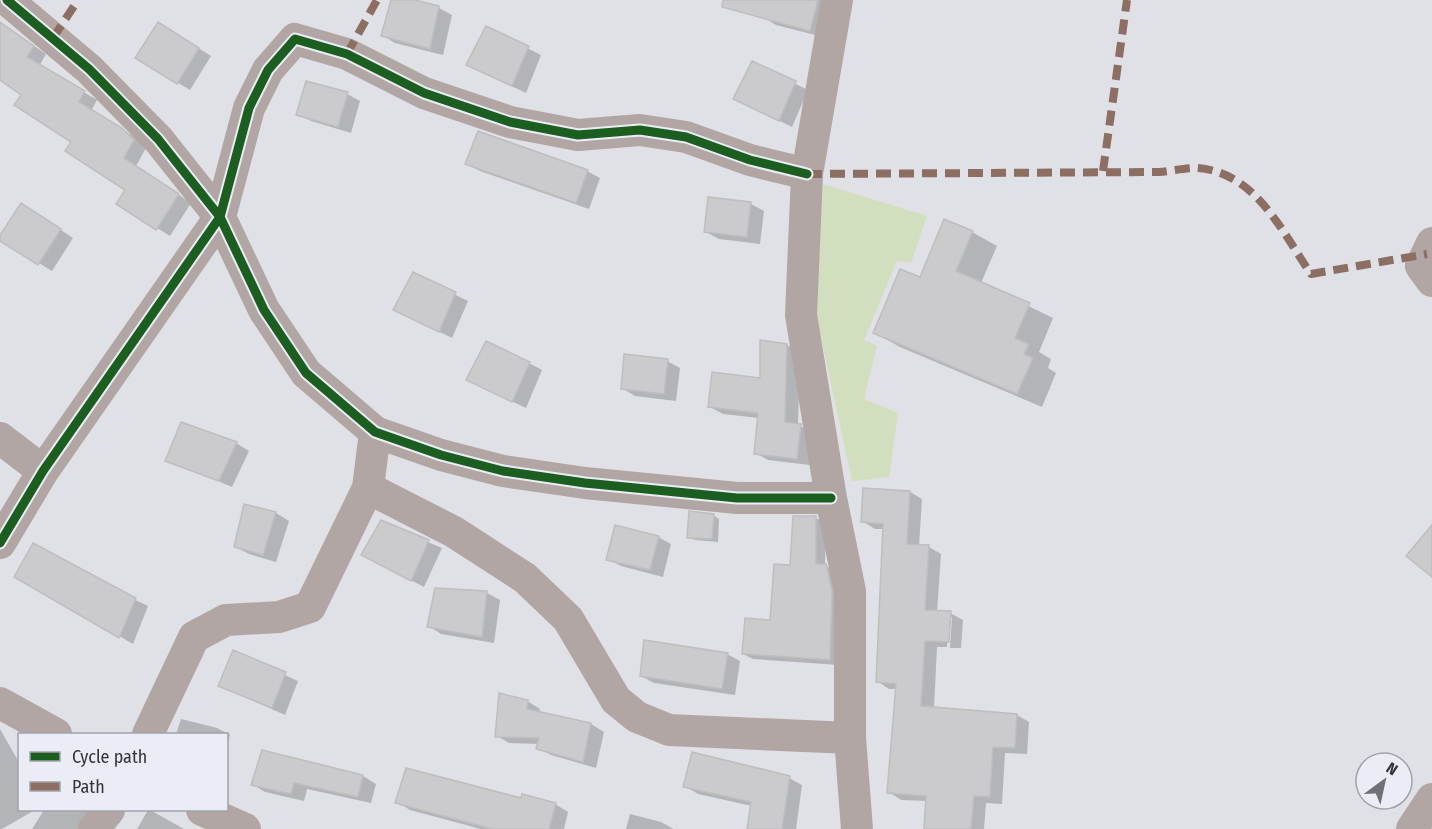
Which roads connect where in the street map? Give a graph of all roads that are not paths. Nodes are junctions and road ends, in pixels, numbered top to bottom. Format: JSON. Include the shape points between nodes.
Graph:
{"nodes":[{"id":1,"x":7,"y":0,"type":"edge"},
{"id":2,"x":837,"y":0,"type":"edge"},
{"id":3,"x":807,"y":174,"type":"junction"},
{"id":4,"x":220,"y":217,"type":"junction"},
{"id":5,"x":1432,"y":243,"type":"edge"},
{"id":6,"x":1432,"y":282,"type":"edge"},
{"id":7,"x":375,"y":432,"type":"junction"},
{"id":8,"x":0,"y":438,"type":"edge"},
{"id":9,"x":43,"y":471,"type":"junction"},
{"id":10,"x":369,"y":488,"type":"junction"},
{"id":11,"x":831,"y":498,"type":"junction"},
{"id":12,"x":0,"y":543,"type":"edge"},
{"id":13,"x":0,"y":703,"type":"edge"},
{"id":14,"x":52,"y":733,"type":"edge"},
{"id":15,"x":149,"y":733,"type":"edge"},
{"id":16,"x":850,"y":738,"type":"junction"},
{"id":17,"x":1432,"y":799,"type":"edge"},
{"id":18,"x":108,"y":811,"type":"edge"},
{"id":19,"x":204,"y":811,"type":"edge"},
{"id":20,"x":94,"y":829,"type":"edge"},
{"id":21,"x":245,"y":829,"type":"edge"},
{"id":22,"x":857,"y":829,"type":"edge"},
{"id":23,"x":1412,"y":829,"type":"edge"}],
"edges":[{"from":1,"to":4,"type":"street","via":[[89,69],[158,138]]},
{"from":2,"to":3,"type":"street"},
{"from":3,"to":4,"type":"street","via":[[750,160],[686,137],[640,129],[578,135],[510,122],[424,93],[347,54],[295,39],[268,70],[249,108]]},
{"from":3,"to":11,"type":"street","via":[[801,315]]},
{"from":4,"to":7,"type":"street","via":[[264,310],[306,373]]},
{"from":4,"to":9,"type":"street"},
{"from":5,"to":6,"type":"street","via":[[1421,266]]},
{"from":7,"to":10,"type":"street"},
{"from":7,"to":11,"type":"street","via":[[503,471],[585,483],[737,498]]},
{"from":8,"to":9,"type":"street"},
{"from":9,"to":12,"type":"street"},
{"from":10,"to":15,"type":"street","via":[[310,606],[279,617],[226,620],[194,637]]},
{"from":10,"to":16,"type":"street","via":[[454,532],[525,578],[568,619],[616,700],[637,717],[669,730]]},
{"from":11,"to":16,"type":"street","via":[[850,591]]},
{"from":13,"to":14,"type":"street"},
{"from":16,"to":22,"type":"street"},
{"from":17,"to":23,"type":"street"},
{"from":18,"to":20,"type":"street"},
{"from":19,"to":21,"type":"street"}]}
